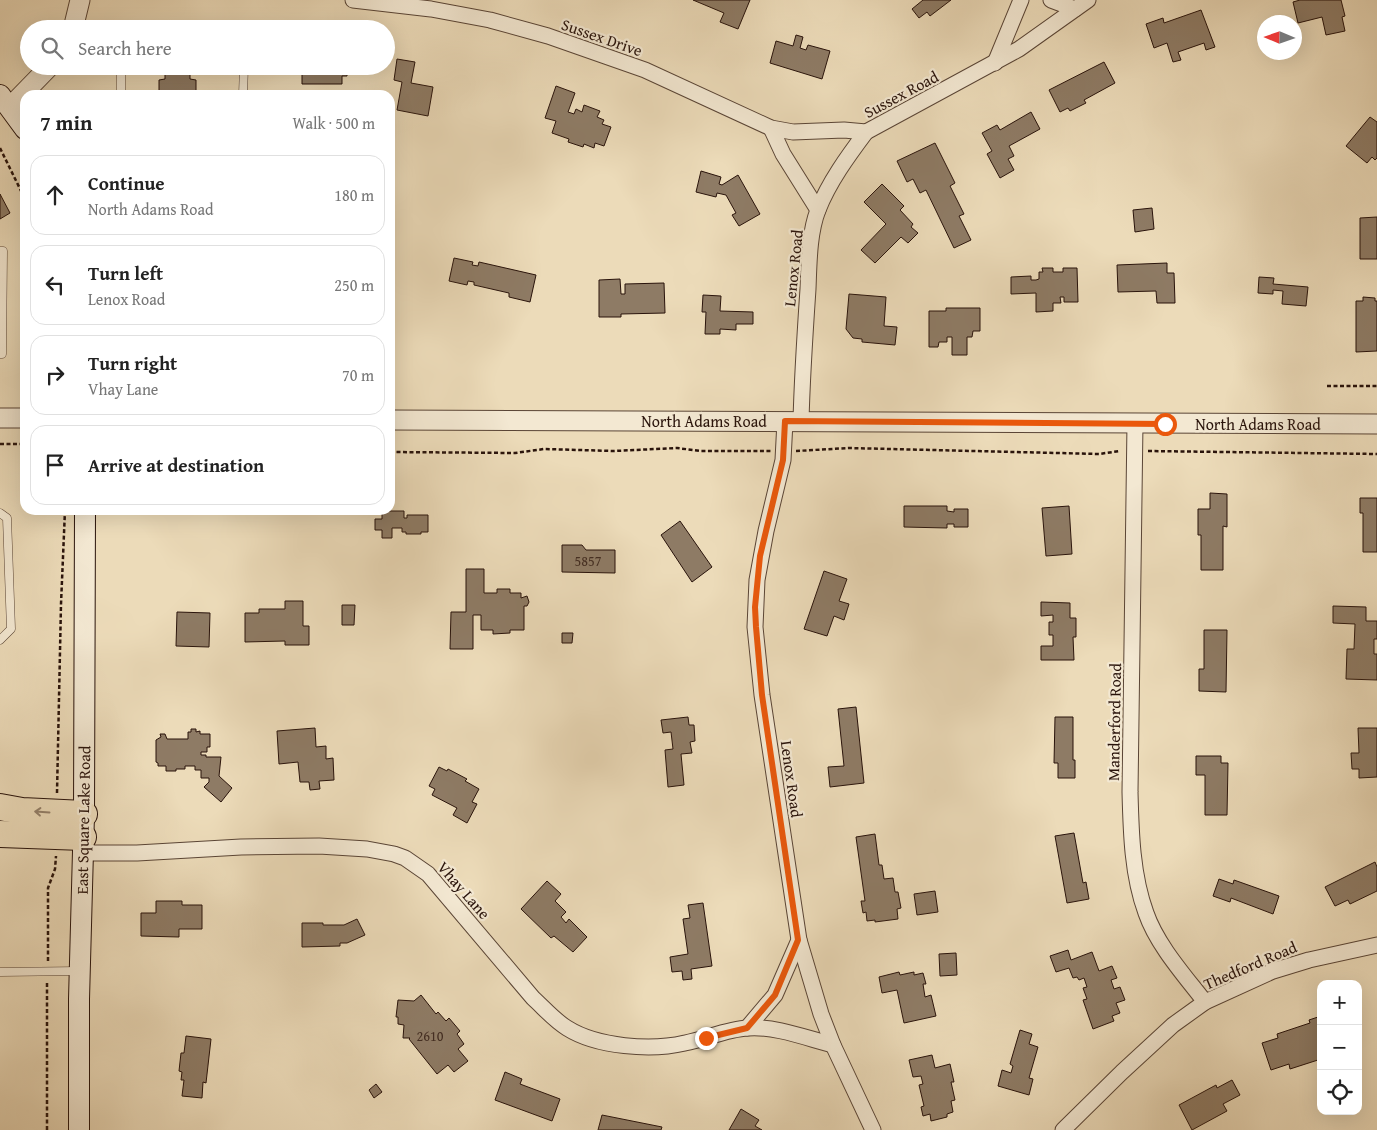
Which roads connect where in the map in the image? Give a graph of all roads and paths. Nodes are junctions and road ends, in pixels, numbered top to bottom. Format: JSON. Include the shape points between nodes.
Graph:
{"nodes":[{"id":1,"x":80,"y":0,"type":"edge"},
{"id":2,"x":353,"y":0,"type":"edge"},
{"id":3,"x":1021,"y":0,"type":"edge"},
{"id":4,"x":1051,"y":0,"type":"edge"},
{"id":5,"x":1088,"y":0,"type":"edge"},
{"id":6,"x":1075,"y":10,"type":"junction"},
{"id":7,"x":75,"y":20,"type":"edge"},
{"id":8,"x":995,"y":63,"type":"junction"},
{"id":9,"x":38,"y":75,"type":"edge"},
{"id":10,"x":121,"y":75,"type":"edge"},
{"id":11,"x":244,"y":75,"type":"edge"},
{"id":12,"x":121,"y":90,"type":"edge"},
{"id":13,"x":243,"y":90,"type":"edge"},
{"id":14,"x":5,"y":101,"type":"edge"},
{"id":15,"x":20,"y":122,"type":"edge"},
{"id":16,"x":771,"y":128,"type":"junction"},
{"id":17,"x":866,"y":132,"type":"junction"},
{"id":18,"x":0,"y":148,"type":"edge"},
{"id":19,"x":20,"y":189,"type":"edge"},
{"id":20,"x":818,"y":210,"type":"junction"},
{"id":21,"x":0,"y":251,"type":"edge"},
{"id":22,"x":0,"y":354,"type":"edge"},
{"id":23,"x":1327,"y":386,"type":"dead end"},
{"id":24,"x":1377,"y":386,"type":"edge"},
{"id":25,"x":0,"y":418,"type":"edge"},
{"id":26,"x":20,"y":418,"type":"edge"},
{"id":27,"x":395,"y":420,"type":"edge"},
{"id":28,"x":793,"y":421,"type":"junction"},
{"id":29,"x":1135,"y":423,"type":"junction"},
{"id":30,"x":1377,"y":424,"type":"edge"},
{"id":31,"x":0,"y":444,"type":"edge"},
{"id":32,"x":20,"y":444,"type":"edge"},
{"id":33,"x":773,"y":451,"type":"dead end"},
{"id":34,"x":796,"y":451,"type":"dead end"},
{"id":35,"x":1122,"y":451,"type":"dead end"},
{"id":36,"x":1146,"y":451,"type":"dead end"},
{"id":37,"x":395,"y":452,"type":"edge"},
{"id":38,"x":1377,"y":454,"type":"edge"},
{"id":39,"x":0,"y":513,"type":"edge"},
{"id":40,"x":65,"y":515,"type":"edge"},
{"id":41,"x":85,"y":515,"type":"edge"},
{"id":42,"x":0,"y":604,"type":"edge"},
{"id":43,"x":9,"y":604,"type":"junction"},
{"id":44,"x":0,"y":640,"type":"edge"},
{"id":45,"x":57,"y":779,"type":"dead end"},
{"id":46,"x":0,"y":807,"type":"edge"},
{"id":47,"x":0,"y":834,"type":"edge"},
{"id":48,"x":84,"y":835,"type":"junction"},
{"id":49,"x":55,"y":869,"type":"dead end"},
{"id":50,"x":798,"y":940,"type":"junction"},
{"id":51,"x":1377,"y":945,"type":"edge"},
{"id":52,"x":47,"y":971,"type":"junction"},
{"id":53,"x":80,"y":971,"type":"junction"},
{"id":54,"x":0,"y":972,"type":"edge"},
{"id":55,"x":1206,"y":1002,"type":"junction"},
{"id":56,"x":747,"y":1028,"type":"junction"},
{"id":57,"x":833,"y":1045,"type":"junction"},
{"id":58,"x":47,"y":1130,"type":"edge"},
{"id":59,"x":78,"y":1130,"type":"edge"},
{"id":60,"x":873,"y":1130,"type":"edge"},
{"id":61,"x":1063,"y":1130,"type":"edge"}],
"edges":[{"from":1,"to":7,"type":"street"},
{"from":2,"to":16,"type":"street","name":"Sussex Drive","via":[[431,9],[490,20],[548,36],[646,70]]},
{"from":3,"to":8,"type":"street"},
{"from":4,"to":6,"type":"street"},
{"from":5,"to":6,"type":"street","name":"Sussex Road"},
{"from":6,"to":8,"type":"street","name":"Sussex Road"},
{"from":8,"to":17,"type":"street","name":"Sussex Road"},
{"from":9,"to":14,"type":"street"},
{"from":10,"to":12,"type":"lane"},
{"from":11,"to":13,"type":"lane"},
{"from":14,"to":15,"type":"main road"},
{"from":16,"to":17,"type":"street","name":"Sussex Road","via":[[793,132]]},
{"from":16,"to":20,"type":"street","via":[[783,154]]},
{"from":17,"to":20,"type":"street","name":"Lenox Road","via":[[846,159]]},
{"from":18,"to":19,"type":"path"},
{"from":20,"to":28,"type":"street","name":"Lenox Road","via":[[812,239],[802,376]]},
{"from":21,"to":22,"type":"lane","via":[[3,251]]},
{"from":23,"to":24,"type":"path"},
{"from":25,"to":26,"type":"street"},
{"from":27,"to":28,"type":"street","name":"North Adams Road"},
{"from":28,"to":29,"type":"street","name":"North Adams Road"},
{"from":28,"to":50,"type":"street","name":"Lenox Road","via":[[760,556],[755,607],[762,695]]},
{"from":29,"to":30,"type":"street","name":"North Adams Road"},
{"from":29,"to":55,"type":"street","name":"Manderford Road","via":[[1130,792],[1136,874],[1146,915],[1158,938]]},
{"from":31,"to":32,"type":"path"},
{"from":33,"to":37,"type":"path","via":[[677,448]]},
{"from":34,"to":35,"type":"path","via":[[848,448],[1099,454]]},
{"from":36,"to":38,"type":"path"},
{"from":39,"to":43,"type":"lane","via":[[7,518]]},
{"from":40,"to":45,"type":"path"},
{"from":41,"to":48,"type":"main road","name":"East Square Lake Road"},
{"from":42,"to":43,"type":"lane"},
{"from":43,"to":44,"type":"lane","via":[[11,629]]},
{"from":48,"to":46,"type":"highway","one_way":true,"via":[[22,811]]},
{"from":47,"to":48,"type":"highway"},
{"from":48,"to":53,"type":"main road","name":"East Square Lake Road"},
{"from":48,"to":56,"type":"street","name":"Vhay Lane","via":[[137,854],[276,847],[381,850],[405,858],[428,874],[533,998],[566,1028],[600,1041],[668,1046]]},
{"from":49,"to":52,"type":"path","via":[[48,888]]},
{"from":50,"to":56,"type":"street","via":[[775,995]]},
{"from":50,"to":57,"type":"street","name":"Lenox Road"},
{"from":51,"to":55,"type":"street","name":"Thedford Road","via":[[1273,971]]},
{"from":52,"to":53,"type":"lane"},
{"from":52,"to":54,"type":"lane"},
{"from":52,"to":58,"type":"path"},
{"from":53,"to":59,"type":"main road","name":"East Square Lake Road"},
{"from":55,"to":61,"type":"street","name":"Thedford Road","via":[[1173,1025]]},
{"from":56,"to":57,"type":"street","name":"Vhay Lane","via":[[770,1029]]},
{"from":57,"to":60,"type":"street","name":"Lenox Road"}]}
